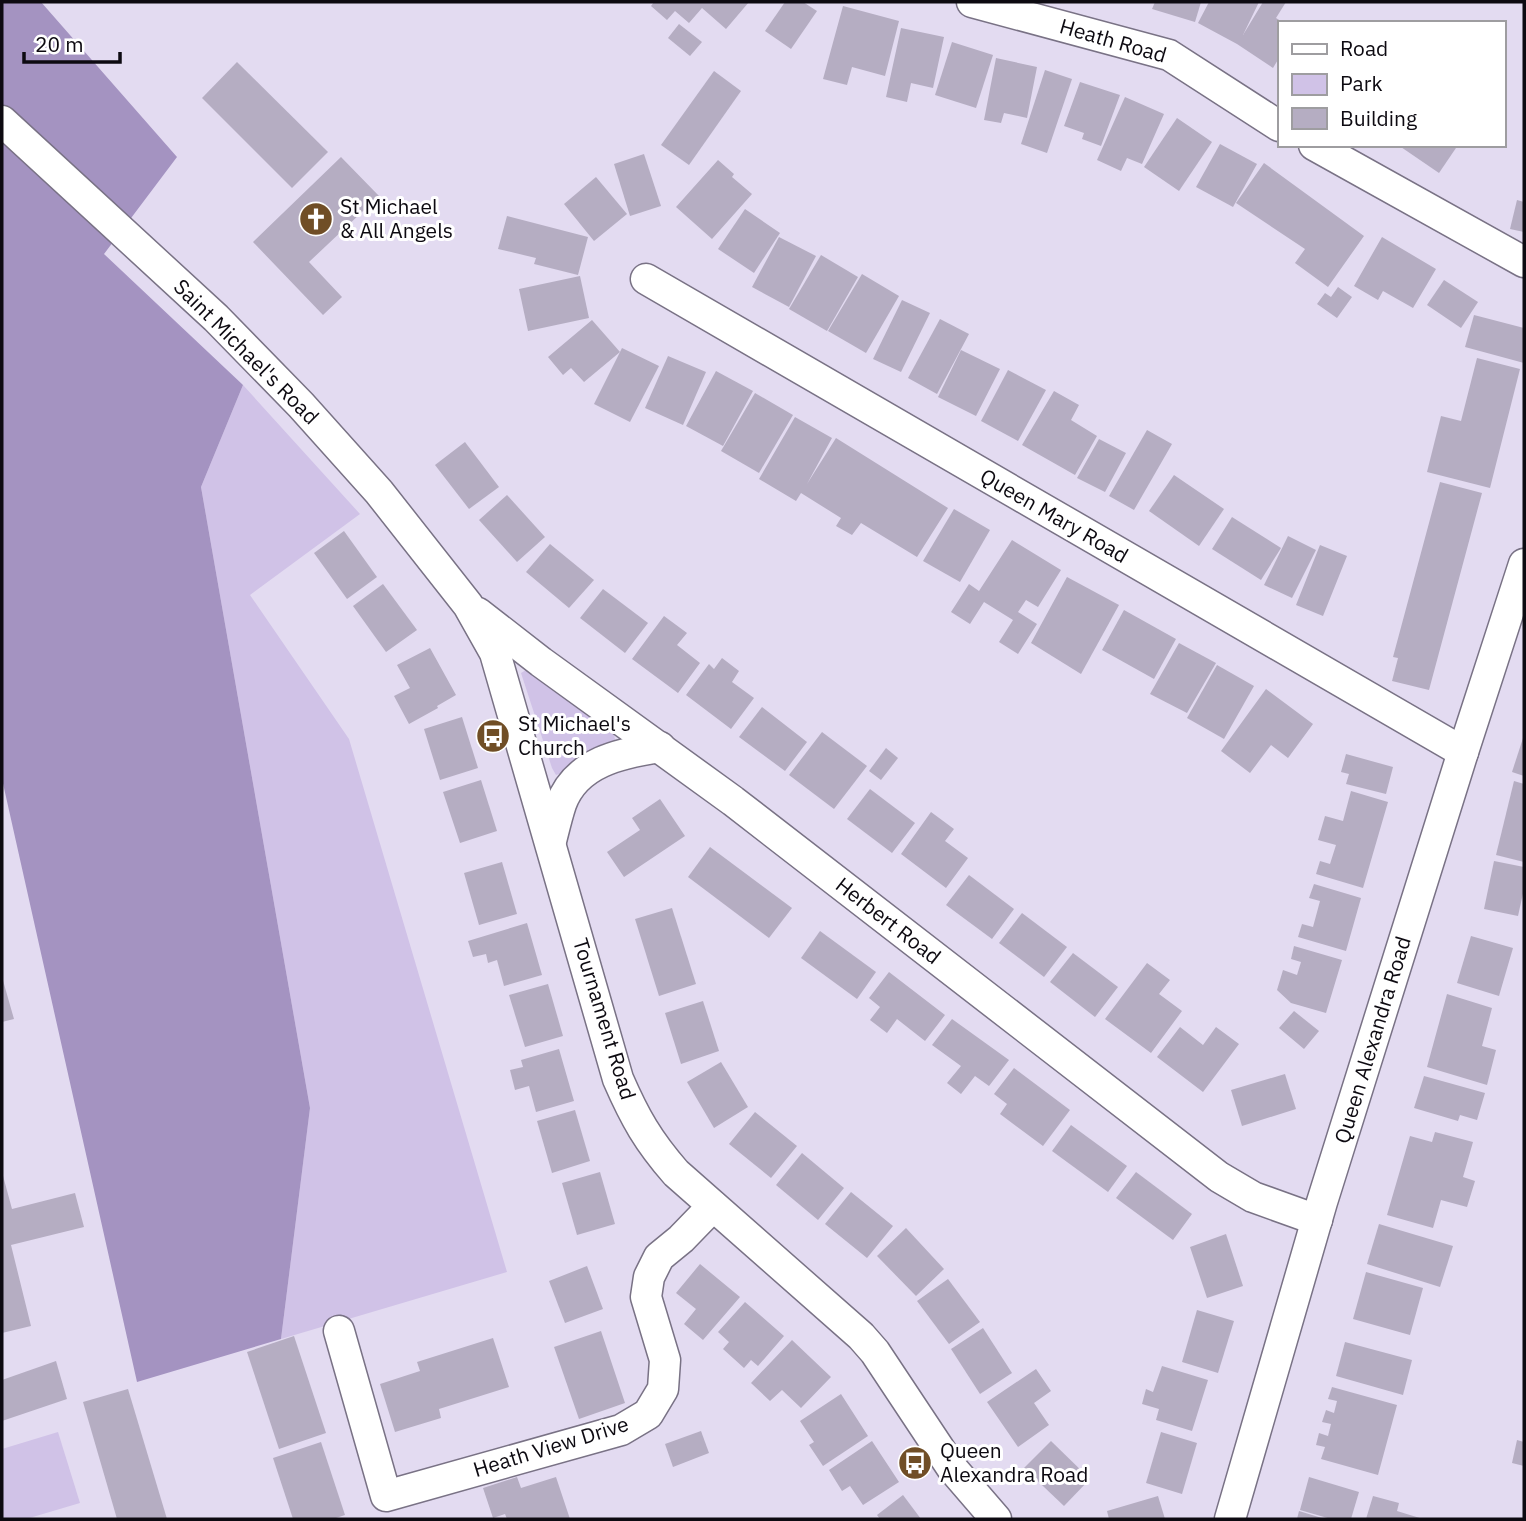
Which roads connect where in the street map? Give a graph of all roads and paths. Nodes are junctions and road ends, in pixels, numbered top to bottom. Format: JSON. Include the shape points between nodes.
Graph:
{"nodes":[{"id":1,"x":972,"y":2,"type":"edge"},
{"id":2,"x":2,"y":121,"type":"edge"},
{"id":3,"x":1278,"y":125,"type":"edge"},
{"id":4,"x":1318,"y":147,"type":"edge"},
{"id":5,"x":1524,"y":262,"type":"edge"},
{"id":6,"x":646,"y":279,"type":"dead end"},
{"id":7,"x":1524,"y":564,"type":"edge"},
{"id":8,"x":468,"y":605,"type":"junction"},
{"id":9,"x":660,"y":747,"type":"junction"},
{"id":10,"x":1463,"y":752,"type":"junction"},
{"id":11,"x":551,"y":841,"type":"junction"},
{"id":12,"x":713,"y":1206,"type":"junction"},
{"id":13,"x":1317,"y":1220,"type":"junction"},
{"id":14,"x":339,"y":1331,"type":"dead end"},
{"id":15,"x":996,"y":1519,"type":"edge"},
{"id":16,"x":1230,"y":1519,"type":"edge"}],
"edges":[{"from":1,"to":3,"type":"street","name":"Heath Road","via":[[1170,55]]},
{"from":2,"to":8,"type":"street","name":"Saint Michael's Road","via":[[253,355],[353,463]]},
{"from":4,"to":5,"type":"street"},
{"from":6,"to":10,"type":"street","name":"Queen Mary Road"},
{"from":7,"to":10,"type":"street","name":"Queen Alexandra Road"},
{"from":8,"to":9,"type":"street","name":"Herbert Road"},
{"from":8,"to":11,"type":"street","name":"Tournament Road","via":[[495,653]]},
{"from":9,"to":11,"type":"street","via":[[622,753],[577,777],[562,802]]},
{"from":9,"to":13,"type":"street","name":"Herbert Road","via":[[1219,1177],[1253,1197]]},
{"from":10,"to":13,"type":"street","name":"Queen Alexandra Road"},
{"from":11,"to":12,"type":"street","name":"Tournament Road","via":[[618,1079],[651,1144]]},
{"from":12,"to":14,"type":"street","name":"Heath View Drive","via":[[659,1257],[649,1277],[646,1297],[665,1360],[663,1389],[648,1414],[621,1430],[386,1496]]},
{"from":12,"to":15,"type":"street","name":"Tournament Road","via":[[868,1344],[952,1468]]},
{"from":13,"to":16,"type":"street","name":"Queen Alexandra Road"}]}
